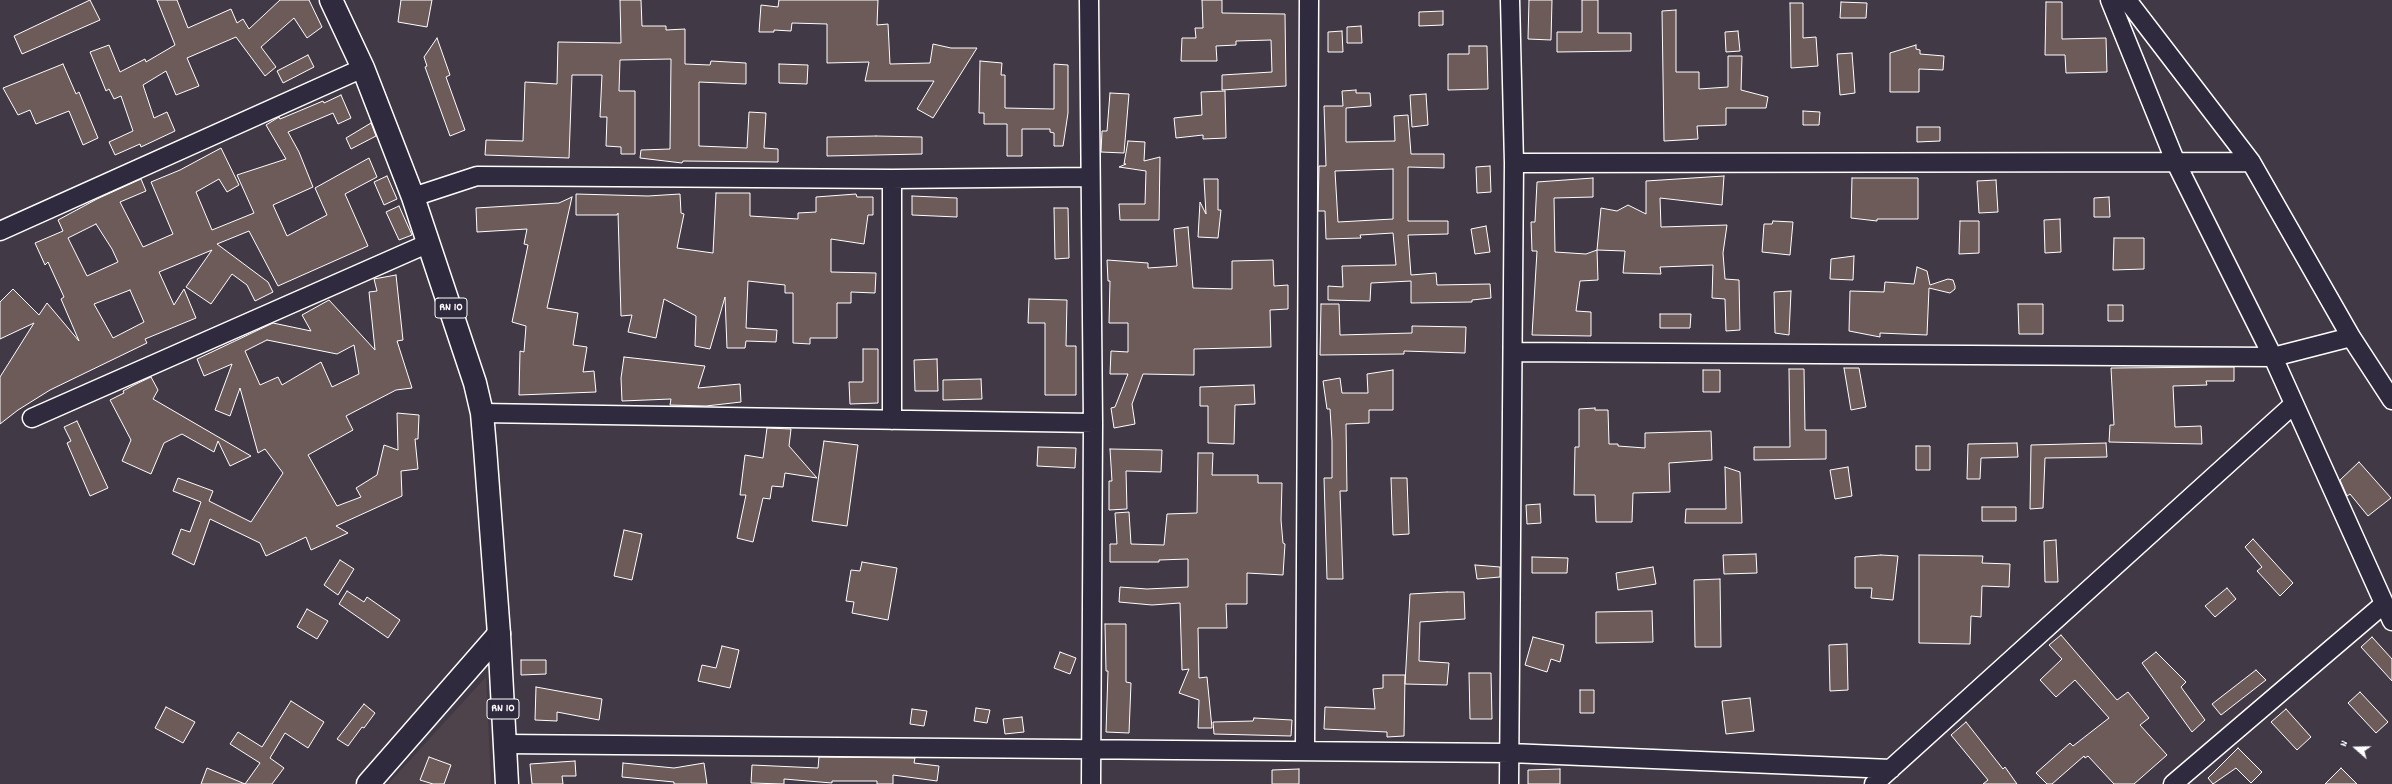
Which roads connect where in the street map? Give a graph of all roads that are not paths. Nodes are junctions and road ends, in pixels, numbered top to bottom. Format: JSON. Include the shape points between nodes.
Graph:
{"nodes":[{"id":1,"x":331,"y":0,"type":"edge"},
{"id":2,"x":1089,"y":0,"type":"edge"},
{"id":3,"x":1308,"y":0,"type":"edge"},
{"id":4,"x":1510,"y":0,"type":"edge"},
{"id":5,"x":2110,"y":0,"type":"edge"},
{"id":6,"x":2127,"y":0,"type":"edge"},
{"id":7,"x":363,"y":68,"type":"junction"},
{"id":8,"x":2251,"y":162,"type":"junction"},
{"id":9,"x":1514,"y":163,"type":"junction"},
{"id":10,"x":2176,"y":163,"type":"junction"},
{"id":11,"x":1089,"y":177,"type":"junction"},
{"id":12,"x":892,"y":179,"type":"junction"},
{"id":13,"x":413,"y":197,"type":"junction"},
{"id":14,"x":0,"y":231,"type":"edge"},
{"id":15,"x":429,"y":243,"type":"junction"},
{"id":16,"x":2351,"y":337,"type":"junction"},
{"id":17,"x":1513,"y":352,"type":"junction"},
{"id":18,"x":2273,"y":357,"type":"junction"},
{"id":19,"x":2392,"y":400,"type":"edge"},
{"id":20,"x":2294,"y":404,"type":"junction"},
{"id":21,"x":482,"y":413,"type":"junction"},
{"id":22,"x":32,"y":418,"type":"dead end"},
{"id":23,"x":892,"y":420,"type":"junction"},
{"id":24,"x":1093,"y":423,"type":"junction"},
{"id":25,"x":2384,"y":604,"type":"junction"},
{"id":26,"x":2392,"y":622,"type":"edge"},
{"id":27,"x":499,"y":634,"type":"junction"},
{"id":28,"x":504,"y":744,"type":"junction"},
{"id":29,"x":1091,"y":748,"type":"junction"},
{"id":30,"x":1305,"y":749,"type":"junction"},
{"id":31,"x":1510,"y":753,"type":"junction"},
{"id":32,"x":1891,"y":769,"type":"junction"},
{"id":33,"x":368,"y":784,"type":"edge"},
{"id":34,"x":507,"y":784,"type":"edge"},
{"id":35,"x":1091,"y":784,"type":"edge"},
{"id":36,"x":1509,"y":784,"type":"edge"},
{"id":37,"x":1874,"y":784,"type":"edge"},
{"id":38,"x":2173,"y":784,"type":"edge"}],
"edges":[{"from":1,"to":7,"type":"main road","number":"RN 10"},
{"from":2,"to":11,"type":"street"},
{"from":3,"to":30,"type":"street"},
{"from":4,"to":9,"type":"street"},
{"from":5,"to":10,"type":"street"},
{"from":6,"to":8,"type":"street"},
{"from":7,"to":13,"type":"main road","number":"RN 10"},
{"from":7,"to":14,"type":"street"},
{"from":8,"to":10,"type":"street"},
{"from":8,"to":16,"type":"street"},
{"from":9,"to":10,"type":"street"},
{"from":9,"to":17,"type":"street"},
{"from":10,"to":18,"type":"street"},
{"from":11,"to":12,"type":"street"},
{"from":11,"to":24,"type":"street"},
{"from":12,"to":13,"type":"street","via":[[477,176]]},
{"from":12,"to":23,"type":"street"},
{"from":13,"to":15,"type":"main road","number":"RN 10"},
{"from":15,"to":21,"type":"main road","number":"RN 10","via":[[475,383]]},
{"from":15,"to":22,"type":"street"},
{"from":16,"to":18,"type":"street"},
{"from":16,"to":19,"type":"street"},
{"from":17,"to":18,"type":"street"},
{"from":17,"to":31,"type":"street"},
{"from":18,"to":20,"type":"street"},
{"from":20,"to":25,"type":"street"},
{"from":20,"to":32,"type":"street"},
{"from":21,"to":23,"type":"street"},
{"from":21,"to":27,"type":"main road","number":"RN 10"},
{"from":23,"to":24,"type":"street"},
{"from":24,"to":29,"type":"street"},
{"from":25,"to":26,"type":"street"},
{"from":25,"to":38,"type":"street"},
{"from":27,"to":28,"type":"main road","number":"RN 10"},
{"from":27,"to":33,"type":"main road"},
{"from":28,"to":29,"type":"street"},
{"from":28,"to":34,"type":"main road","number":"RN 10"},
{"from":29,"to":30,"type":"street"},
{"from":29,"to":35,"type":"street"},
{"from":30,"to":31,"type":"street"},
{"from":31,"to":32,"type":"street"},
{"from":31,"to":36,"type":"street"},
{"from":32,"to":37,"type":"street"}]}
